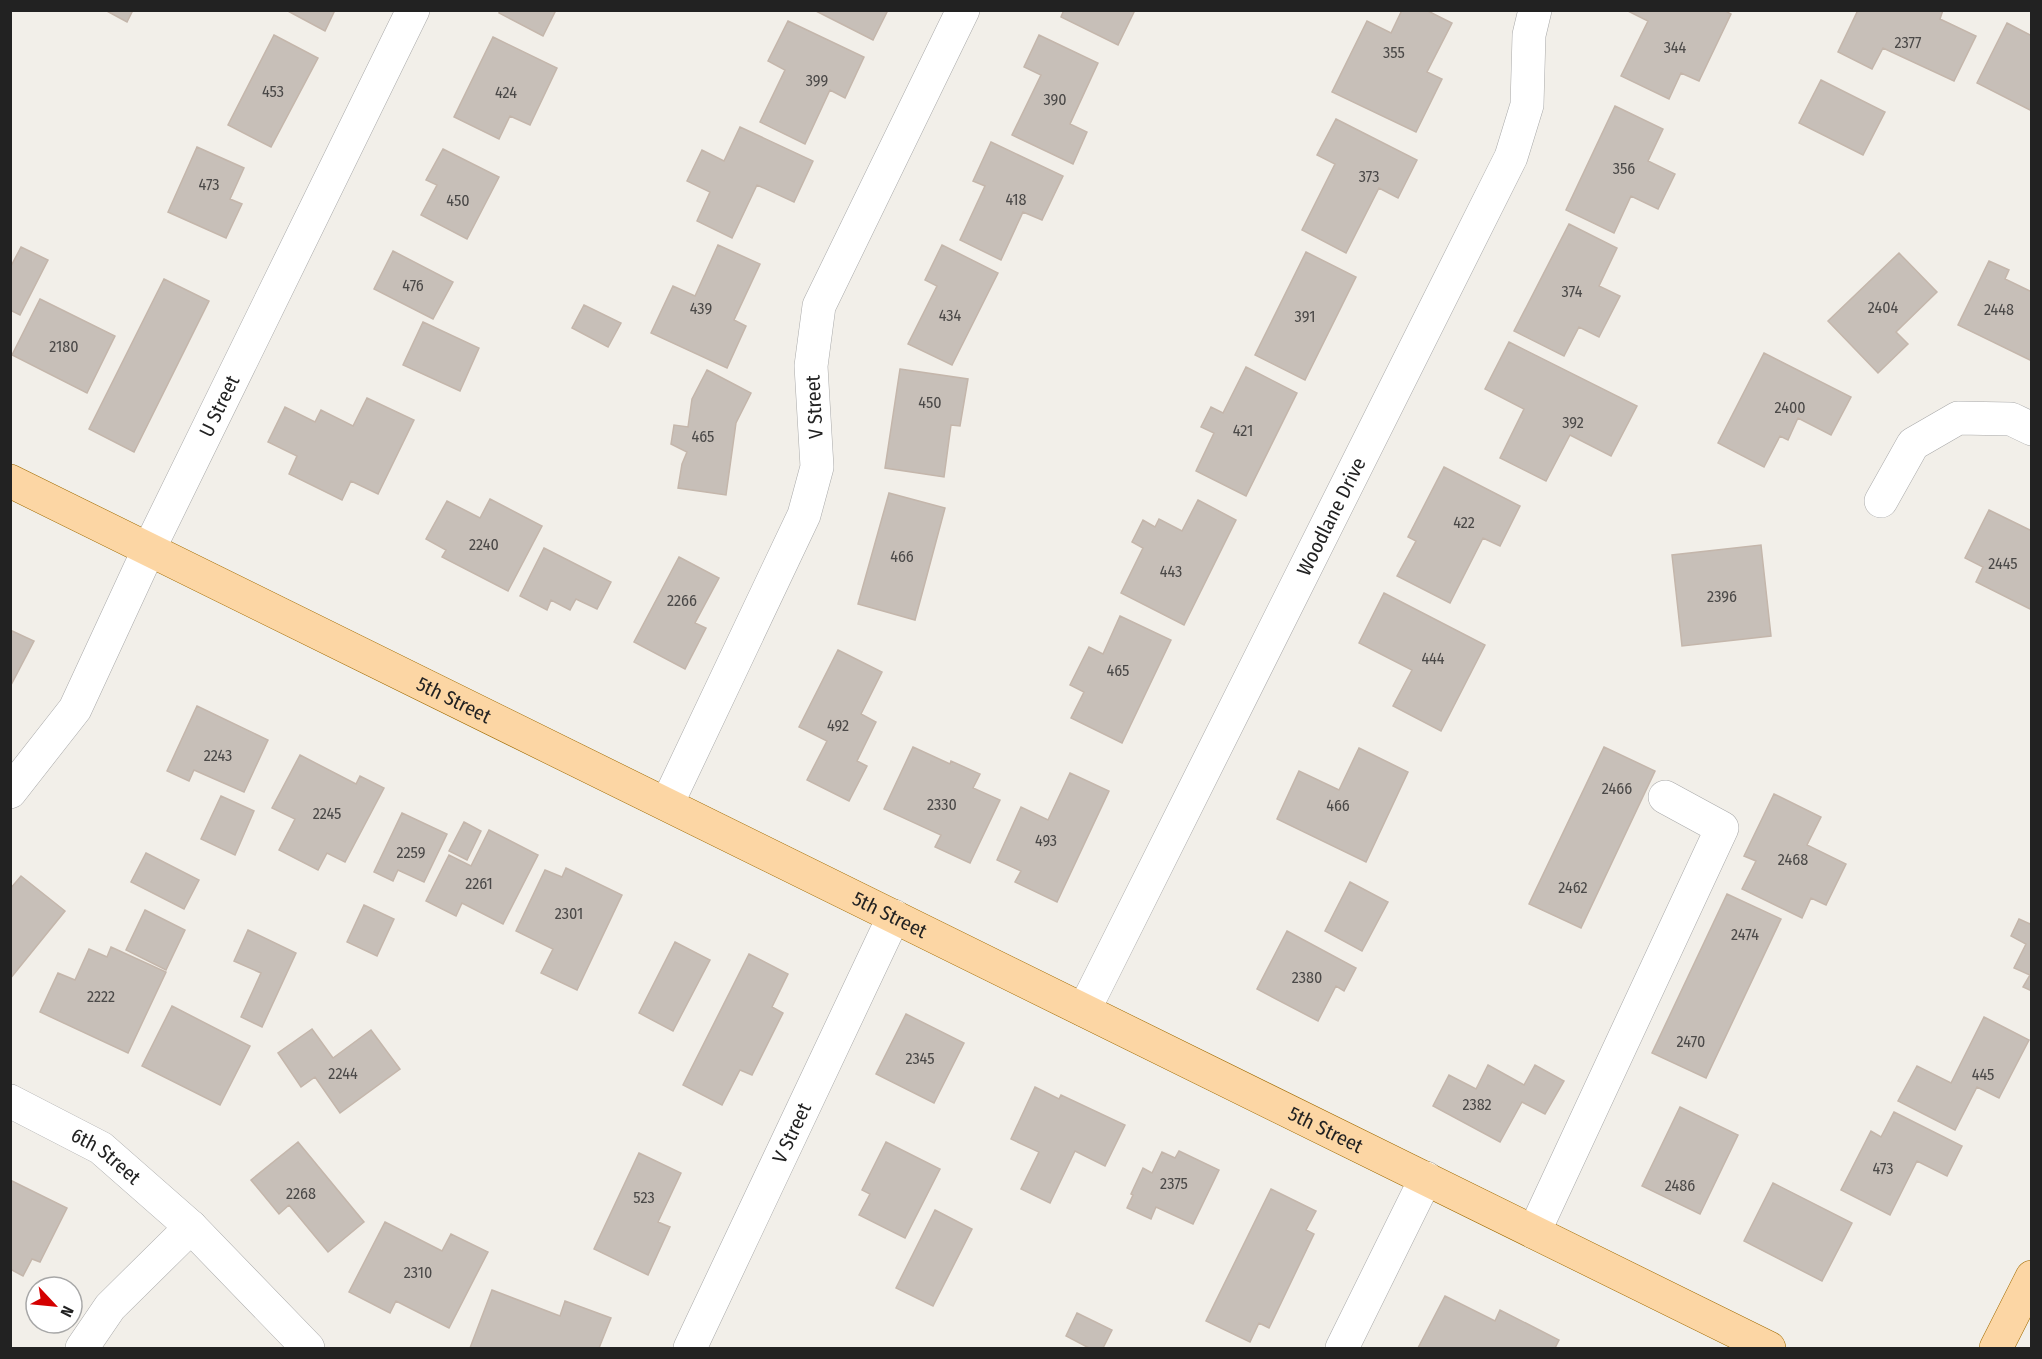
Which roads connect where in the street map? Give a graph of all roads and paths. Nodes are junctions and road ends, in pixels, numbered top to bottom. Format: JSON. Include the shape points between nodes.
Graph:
{"nodes":[{"id":1,"x":413,"y":10,"type":"edge"},
{"id":2,"x":963,"y":10,"type":"edge"},
{"id":3,"x":1535,"y":10,"type":"edge"},
{"id":4,"x":2031,"y":429,"type":"edge"},
{"id":5,"x":10,"y":481,"type":"edge"},
{"id":6,"x":1881,"y":501,"type":"dead end"},
{"id":7,"x":149,"y":549,"type":"junction"},
{"id":8,"x":10,"y":792,"type":"edge"},
{"id":9,"x":1665,"y":797,"type":"dead end"},
{"id":10,"x":667,"y":804,"type":"junction"},
{"id":11,"x":894,"y":916,"type":"junction"},
{"id":12,"x":1084,"y":1010,"type":"junction"},
{"id":13,"x":10,"y":1101,"type":"edge"},
{"id":14,"x":1426,"y":1178,"type":"junction"},
{"id":15,"x":191,"y":1227,"type":"junction"},
{"id":16,"x":1534,"y":1232,"type":"junction"},
{"id":17,"x":2031,"y":1277,"type":"edge"},
{"id":18,"x":82,"y":1348,"type":"edge"},
{"id":19,"x":308,"y":1348,"type":"edge"},
{"id":20,"x":690,"y":1348,"type":"edge"},
{"id":21,"x":1342,"y":1348,"type":"edge"},
{"id":22,"x":1769,"y":1348,"type":"edge"},
{"id":23,"x":1996,"y":1348,"type":"edge"}],
"edges":[{"from":1,"to":7,"type":"street","name":"U Street"},
{"from":2,"to":10,"type":"street","name":"V Street","via":[[819,306],[811,366],[817,467],[804,515]]},
{"from":3,"to":12,"type":"street","name":"Woodlane Drive","via":[[1527,105],[1511,156]]},
{"from":4,"to":6,"type":"street","via":[[2011,418],[1958,418],[1913,444]]},
{"from":5,"to":7,"type":"main road","name":"5th Street"},
{"from":7,"to":8,"type":"street","name":"U Street","via":[[75,709]]},
{"from":7,"to":10,"type":"main road","name":"5th Street"},
{"from":9,"to":16,"type":"street","via":[[1722,828]]},
{"from":10,"to":11,"type":"main road","name":"5th Street"},
{"from":11,"to":12,"type":"main road","name":"5th Street"},
{"from":11,"to":20,"type":"street","name":"V Street"},
{"from":12,"to":14,"type":"main road","name":"5th Street"},
{"from":13,"to":15,"type":"street","name":"6th Street","via":[[101,1148]]},
{"from":14,"to":16,"type":"main road","name":"5th Street"},
{"from":14,"to":21,"type":"street"},
{"from":15,"to":18,"type":"street","via":[[110,1307]]},
{"from":15,"to":19,"type":"street","name":"6th Street"},
{"from":16,"to":22,"type":"main road","name":"5th Street"},
{"from":17,"to":23,"type":"main road"}]}
